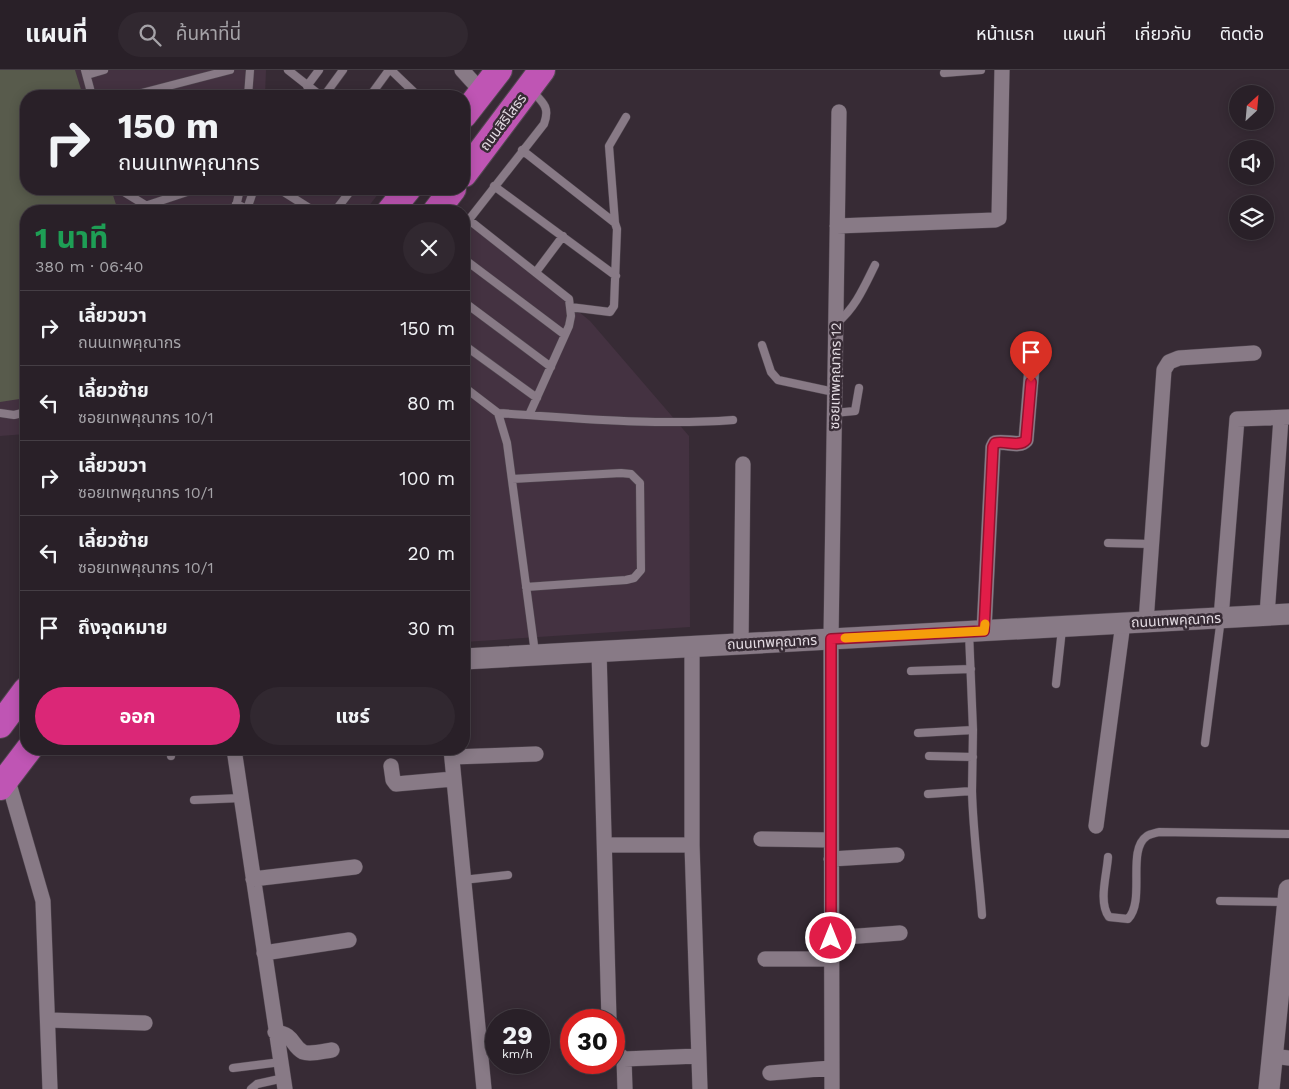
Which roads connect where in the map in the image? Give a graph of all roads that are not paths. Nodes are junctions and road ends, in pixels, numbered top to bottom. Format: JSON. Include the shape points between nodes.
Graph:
{"nodes":[{"id":1,"x":104,"y":70,"type":"edge"},
{"id":2,"x":230,"y":70,"type":"edge"},
{"id":3,"x":250,"y":70,"type":"edge"},
{"id":4,"x":288,"y":70,"type":"edge"},
{"id":5,"x":319,"y":70,"type":"edge"},
{"id":6,"x":343,"y":70,"type":"edge"},
{"id":7,"x":390,"y":70,"type":"edge"},
{"id":8,"x":462,"y":70,"type":"edge"},
{"id":9,"x":499,"y":70,"type":"edge"},
{"id":10,"x":981,"y":70,"type":"edge"},
{"id":11,"x":1002,"y":70,"type":"edge"},
{"id":12,"x":86,"y":72,"type":"edge"},
{"id":13,"x":944,"y":73,"type":"dead end"},
{"id":14,"x":536,"y":79,"type":"edge"},
{"id":15,"x":307,"y":86,"type":"junction"},
{"id":16,"x":90,"y":90,"type":"edge"},
{"id":17,"x":153,"y":90,"type":"edge"},
{"id":18,"x":248,"y":90,"type":"edge"},
{"id":19,"x":313,"y":90,"type":"edge"},
{"id":20,"x":328,"y":90,"type":"edge"},
{"id":21,"x":375,"y":90,"type":"edge"},
{"id":22,"x":412,"y":90,"type":"edge"},
{"id":23,"x":482,"y":92,"type":"junction"},
{"id":24,"x":470,"y":107,"type":"edge"},
{"id":25,"x":839,"y":112,"type":"dead end"},
{"id":26,"x":626,"y":117,"type":"dead end"},
{"id":27,"x":522,"y":150,"type":"junction"},
{"id":28,"x":470,"y":166,"type":"edge"},
{"id":29,"x":494,"y":186,"type":"junction"},
{"id":30,"x":128,"y":195,"type":"edge"},
{"id":31,"x":178,"y":195,"type":"edge"},
{"id":32,"x":289,"y":195,"type":"edge"},
{"id":33,"x":347,"y":195,"type":"edge"},
{"id":34,"x":403,"y":195,"type":"edge"},
{"id":35,"x":448,"y":195,"type":"edge"},
{"id":36,"x":143,"y":205,"type":"edge"},
{"id":37,"x":148,"y":205,"type":"edge"},
{"id":38,"x":304,"y":205,"type":"edge"},
{"id":39,"x":340,"y":205,"type":"edge"},
{"id":40,"x":395,"y":205,"type":"edge"},
{"id":41,"x":441,"y":205,"type":"edge"},
{"id":42,"x":470,"y":218,"type":"edge"},
{"id":43,"x":615,"y":223,"type":"junction"},
{"id":44,"x":470,"y":226,"type":"edge"},
{"id":45,"x":837,"y":226,"type":"junction"},
{"id":46,"x":563,"y":236,"type":"junction"},
{"id":47,"x":470,"y":264,"type":"edge"},
{"id":48,"x":876,"y":265,"type":"dead end"},
{"id":49,"x":536,"y":272,"type":"junction"},
{"id":50,"x":616,"y":276,"type":"junction"},
{"id":51,"x":470,"y":306,"type":"edge"},
{"id":52,"x":570,"y":307,"type":"junction"},
{"id":53,"x":836,"y":324,"type":"junction"},
{"id":54,"x":565,"y":335,"type":"junction"},
{"id":55,"x":1034,"y":343,"type":"dead end"},
{"id":56,"x":762,"y":345,"type":"dead end"},
{"id":57,"x":470,"y":349,"type":"edge"},
{"id":58,"x":1254,"y":353,"type":"dead end"},
{"id":59,"x":551,"y":367,"type":"junction"},
{"id":60,"x":859,"y":388,"type":"dead end"},
{"id":61,"x":470,"y":392,"type":"edge"},
{"id":62,"x":834,"y":392,"type":"junction"},
{"id":63,"x":537,"y":398,"type":"junction"},
{"id":64,"x":0,"y":413,"type":"edge"},
{"id":65,"x":498,"y":413,"type":"junction"},
{"id":66,"x":20,"y":414,"type":"edge"},
{"id":67,"x":834,"y":414,"type":"junction"},
{"id":68,"x":529,"y":415,"type":"junction"},
{"id":69,"x":1285,"y":418,"type":"edge"},
{"id":70,"x":733,"y":420,"type":"dead end"},
{"id":71,"x":743,"y":464,"type":"dead end"},
{"id":72,"x":512,"y":479,"type":"junction"},
{"id":73,"x":1108,"y":543,"type":"dead end"},
{"id":74,"x":1151,"y":544,"type":"junction"},
{"id":75,"x":526,"y":587,"type":"junction"},
{"id":76,"x":1289,"y":614,"type":"edge"},
{"id":77,"x":1267,"y":615,"type":"junction"},
{"id":78,"x":1221,"y":618,"type":"junction"},
{"id":79,"x":1146,"y":622,"type":"junction"},
{"id":80,"x":1123,"y":623,"type":"junction"},
{"id":81,"x":1062,"y":626,"type":"junction"},
{"id":82,"x":977,"y":631,"type":"junction"},
{"id":83,"x":831,"y":639,"type":"junction"},
{"id":84,"x":741,"y":644,"type":"junction"},
{"id":85,"x":692,"y":647,"type":"junction"},
{"id":86,"x":599,"y":651,"type":"junction"},
{"id":87,"x":535,"y":655,"type":"junction"},
{"id":88,"x":470,"y":659,"type":"edge"},
{"id":89,"x":971,"y":669,"type":"junction"},
{"id":90,"x":911,"y":671,"type":"dead end"},
{"id":91,"x":1056,"y":684,"type":"dead end"},
{"id":92,"x":20,"y":698,"type":"edge"},
{"id":93,"x":0,"y":725,"type":"edge"},
{"id":94,"x":973,"y":730,"type":"junction"},
{"id":95,"x":918,"y":733,"type":"dead end"},
{"id":96,"x":1204,"y":742,"type":"dead end"},
{"id":97,"x":470,"y":753,"type":"edge"},
{"id":98,"x":536,"y":754,"type":"dead end"},
{"id":99,"x":24,"y":755,"type":"edge"},
{"id":100,"x":235,"y":755,"type":"edge"},
{"id":101,"x":451,"y":755,"type":"edge"},
{"id":102,"x":930,"y":756,"type":"dead end"},
{"id":103,"x":973,"y":758,"type":"junction"},
{"id":104,"x":391,"y":766,"type":"dead end"},
{"id":105,"x":453,"y":779,"type":"junction"},
{"id":106,"x":4,"y":782,"type":"edge"},
{"id":107,"x":972,"y":791,"type":"junction"},
{"id":108,"x":928,"y":794,"type":"dead end"},
{"id":109,"x":242,"y":798,"type":"junction"},
{"id":110,"x":194,"y":800,"type":"dead end"},
{"id":111,"x":1096,"y":826,"type":"dead end"},
{"id":112,"x":1289,"y":834,"type":"edge"},
{"id":113,"x":761,"y":839,"type":"dead end"},
{"id":114,"x":831,"y":840,"type":"junction"},
{"id":115,"x":604,"y":845,"type":"junction"},
{"id":116,"x":692,"y":845,"type":"junction"},
{"id":117,"x":896,"y":855,"type":"dead end"},
{"id":118,"x":1108,"y":857,"type":"dead end"},
{"id":119,"x":831,"y":859,"type":"junction"},
{"id":120,"x":355,"y":867,"type":"dead end"},
{"id":121,"x":508,"y":875,"type":"dead end"},
{"id":122,"x":253,"y":879,"type":"junction"},
{"id":123,"x":463,"y":880,"type":"junction"},
{"id":124,"x":1288,"y":896,"type":"edge"},
{"id":125,"x":1220,"y":901,"type":"dead end"},
{"id":126,"x":982,"y":915,"type":"dead end"},
{"id":127,"x":900,"y":933,"type":"dead end"},
{"id":128,"x":831,"y":938,"type":"junction"},
{"id":129,"x":349,"y":940,"type":"dead end"},
{"id":130,"x":264,"y":953,"type":"junction"},
{"id":131,"x":764,"y":959,"type":"dead end"},
{"id":132,"x":832,"y":959,"type":"junction"},
{"id":133,"x":609,"y":1009,"type":"edge"},
{"id":134,"x":49,"y":1020,"type":"junction"},
{"id":135,"x":145,"y":1023,"type":"dead end"},
{"id":136,"x":275,"y":1032,"type":"junction"},
{"id":137,"x":332,"y":1050,"type":"dead end"},
{"id":138,"x":625,"y":1054,"type":"edge"},
{"id":139,"x":698,"y":1056,"type":"junction"},
{"id":140,"x":1281,"y":1057,"type":"edge"},
{"id":141,"x":282,"y":1062,"type":"junction"},
{"id":142,"x":233,"y":1068,"type":"dead end"},
{"id":143,"x":832,"y":1068,"type":"junction"},
{"id":144,"x":770,"y":1073,"type":"dead end"},
{"id":145,"x":622,"y":1074,"type":"edge"},
{"id":146,"x":285,"y":1084,"type":"edge"},
{"id":147,"x":50,"y":1089,"type":"edge"},
{"id":148,"x":251,"y":1089,"type":"edge"},
{"id":149,"x":484,"y":1089,"type":"edge"},
{"id":150,"x":625,"y":1089,"type":"edge"},
{"id":151,"x":700,"y":1089,"type":"edge"},
{"id":152,"x":832,"y":1089,"type":"edge"},
{"id":153,"x":1269,"y":1089,"type":"edge"}],
"edges":[{"from":1,"to":12,"type":"lane"},
{"from":2,"to":17,"type":"lane"},
{"from":3,"to":18,"type":"lane"},
{"from":4,"to":15,"type":"lane"},
{"from":5,"to":15,"type":"lane"},
{"from":6,"to":20,"type":"lane"},
{"from":7,"to":21,"type":"lane"},
{"from":7,"to":22,"type":"lane"},
{"from":8,"to":23,"type":"street"},
{"from":9,"to":23,"type":"highway"},
{"from":10,"to":13,"type":"lane"},
{"from":11,"to":45,"type":"street","via":[[999,218]]},
{"from":12,"to":16,"type":"lane"},
{"from":14,"to":27,"type":"lane","via":[[548,114],[544,124]]},
{"from":14,"to":28,"type":"highway","name":"ถนนสิริโสธร"},
{"from":15,"to":19,"type":"lane"},
{"from":23,"to":24,"type":"highway"},
{"from":25,"to":45,"type":"street","name":"ซอยเทพคุณากร 12"},
{"from":26,"to":43,"type":"lane","via":[[609,146]]},
{"from":27,"to":29,"type":"lane"},
{"from":27,"to":43,"type":"lane"},
{"from":29,"to":42,"type":"lane"},
{"from":29,"to":46,"type":"lane"},
{"from":30,"to":36,"type":"lane"},
{"from":31,"to":37,"type":"lane"},
{"from":32,"to":38,"type":"lane"},
{"from":33,"to":39,"type":"lane"},
{"from":34,"to":40,"type":"highway"},
{"from":35,"to":41,"type":"highway"},
{"from":43,"to":50,"type":"lane","via":[[618,238]]},
{"from":44,"to":49,"type":"lane"},
{"from":45,"to":53,"type":"street","name":"ซอยเทพคุณากร 12"},
{"from":46,"to":49,"type":"lane"},
{"from":46,"to":50,"type":"lane"},
{"from":47,"to":54,"type":"lane"},
{"from":48,"to":53,"type":"lane","via":[[849,313]]},
{"from":49,"to":52,"type":"lane","via":[[569,300]]},
{"from":50,"to":52,"type":"lane","via":[[616,298],[610,312]]},
{"from":51,"to":59,"type":"lane"},
{"from":52,"to":54,"type":"lane"},
{"from":53,"to":62,"type":"street","name":"ซอยเทพคุณากร 12"},
{"from":54,"to":59,"type":"lane"},
{"from":55,"to":82,"type":"street","via":[[1026,440],[1020,444],[1000,441],[993,447]]},
{"from":56,"to":62,"type":"lane","via":[[771,372],[778,380]]},
{"from":57,"to":63,"type":"lane"},
{"from":58,"to":74,"type":"street","via":[[1179,358],[1169,362],[1164,370]]},
{"from":59,"to":63,"type":"lane"},
{"from":60,"to":67,"type":"lane","via":[[855,411]]},
{"from":61,"to":65,"type":"lane"},
{"from":62,"to":67,"type":"street","name":"ซอยเทพคุณากร 12"},
{"from":63,"to":68,"type":"lane"},
{"from":64,"to":66,"type":"lane"},
{"from":65,"to":68,"type":"lane"},
{"from":65,"to":72,"type":"lane","via":[[507,443]]},
{"from":67,"to":83,"type":"street","name":"ซอยเทพคุณากร 12"},
{"from":68,"to":70,"type":"lane","via":[[640,422]]},
{"from":69,"to":77,"type":"street"},
{"from":69,"to":78,"type":"street","via":[[1237,419]]},
{"from":71,"to":84,"type":"street"},
{"from":72,"to":75,"type":"lane"},
{"from":72,"to":75,"type":"lane","via":[[621,472],[631,474],[640,483],[641,570],[634,578]]},
{"from":73,"to":74,"type":"lane"},
{"from":74,"to":79,"type":"street"},
{"from":75,"to":87,"type":"lane"},
{"from":76,"to":77,"type":"main road","name":"ถนนเทพคุณากร"},
{"from":77,"to":78,"type":"main road","name":"ถนนเทพคุณากร"},
{"from":78,"to":79,"type":"main road","name":"ถนนเทพคุณากร"},
{"from":78,"to":96,"type":"lane"},
{"from":79,"to":80,"type":"main road","name":"ถนนเทพคุณากร"},
{"from":80,"to":81,"type":"main road","name":"ถนนเทพคุณากร"},
{"from":80,"to":111,"type":"street"},
{"from":81,"to":82,"type":"main road","name":"ถนนเทพคุณากร"},
{"from":81,"to":91,"type":"lane"},
{"from":82,"to":83,"type":"main road","name":"ถนนเทพคุณากร"},
{"from":82,"to":89,"type":"lane"},
{"from":83,"to":84,"type":"main road","name":"ถนนเทพคุณากร"},
{"from":83,"to":114,"type":"street","name":"ซอยเทพคุณากร 12"},
{"from":84,"to":85,"type":"main road","name":"ถนนเทพคุณากร"},
{"from":85,"to":86,"type":"main road","name":"ถนนเทพคุณากร"},
{"from":85,"to":116,"type":"street"},
{"from":86,"to":87,"type":"main road","name":"ถนนเทพคุณากร"},
{"from":86,"to":115,"type":"street"},
{"from":87,"to":88,"type":"main road","name":"ถนนเทพคุณากร"},
{"from":89,"to":90,"type":"lane"},
{"from":89,"to":94,"type":"lane"},
{"from":92,"to":93,"type":"highway"},
{"from":94,"to":95,"type":"lane"},
{"from":94,"to":103,"type":"lane"},
{"from":97,"to":98,"type":"street"},
{"from":99,"to":106,"type":"highway"},
{"from":100,"to":109,"type":"street"},
{"from":101,"to":105,"type":"street"},
{"from":102,"to":103,"type":"lane"},
{"from":103,"to":107,"type":"lane"},
{"from":104,"to":105,"type":"street","via":[[396,784]]},
{"from":105,"to":123,"type":"street"},
{"from":106,"to":134,"type":"street","via":[[43,901]]},
{"from":107,"to":108,"type":"lane"},
{"from":107,"to":126,"type":"lane"},
{"from":109,"to":110,"type":"lane"},
{"from":109,"to":122,"type":"street"},
{"from":112,"to":118,"type":"lane","via":[[1159,832],[1147,836],[1140,846],[1135,910],[1128,919],[1109,917],[1106,912]]},
{"from":113,"to":114,"type":"street"},
{"from":114,"to":119,"type":"street","name":"ซอยเทพคุณากร 12"},
{"from":115,"to":116,"type":"street"},
{"from":115,"to":133,"type":"street"},
{"from":116,"to":139,"type":"street"},
{"from":117,"to":119,"type":"street"},
{"from":119,"to":128,"type":"street","name":"ซอยเทพคุณากร 12"},
{"from":120,"to":122,"type":"street"},
{"from":121,"to":123,"type":"lane"},
{"from":122,"to":130,"type":"street"},
{"from":123,"to":149,"type":"street"},
{"from":124,"to":125,"type":"lane"},
{"from":124,"to":140,"type":"main road"},
{"from":127,"to":128,"type":"street"},
{"from":128,"to":132,"type":"street","name":"ซอยเทพคุณากร 12"},
{"from":129,"to":130,"type":"street"},
{"from":130,"to":136,"type":"street"},
{"from":131,"to":132,"type":"street"},
{"from":132,"to":143,"type":"street","name":"ซอยเทพคุณากร 12"},
{"from":134,"to":135,"type":"street"},
{"from":134,"to":147,"type":"street"},
{"from":136,"to":137,"type":"street","via":[[285,1033],[308,1053]]},
{"from":136,"to":141,"type":"street"},
{"from":138,"to":139,"type":"street"},
{"from":139,"to":151,"type":"street"},
{"from":140,"to":153,"type":"main road"},
{"from":141,"to":142,"type":"lane"},
{"from":141,"to":146,"type":"street"},
{"from":143,"to":144,"type":"street"},
{"from":143,"to":152,"type":"street","name":"ซอยเทพคุณากร 12"},
{"from":145,"to":150,"type":"street"},
{"from":146,"to":148,"type":"lane","via":[[257,1084]]}]}
